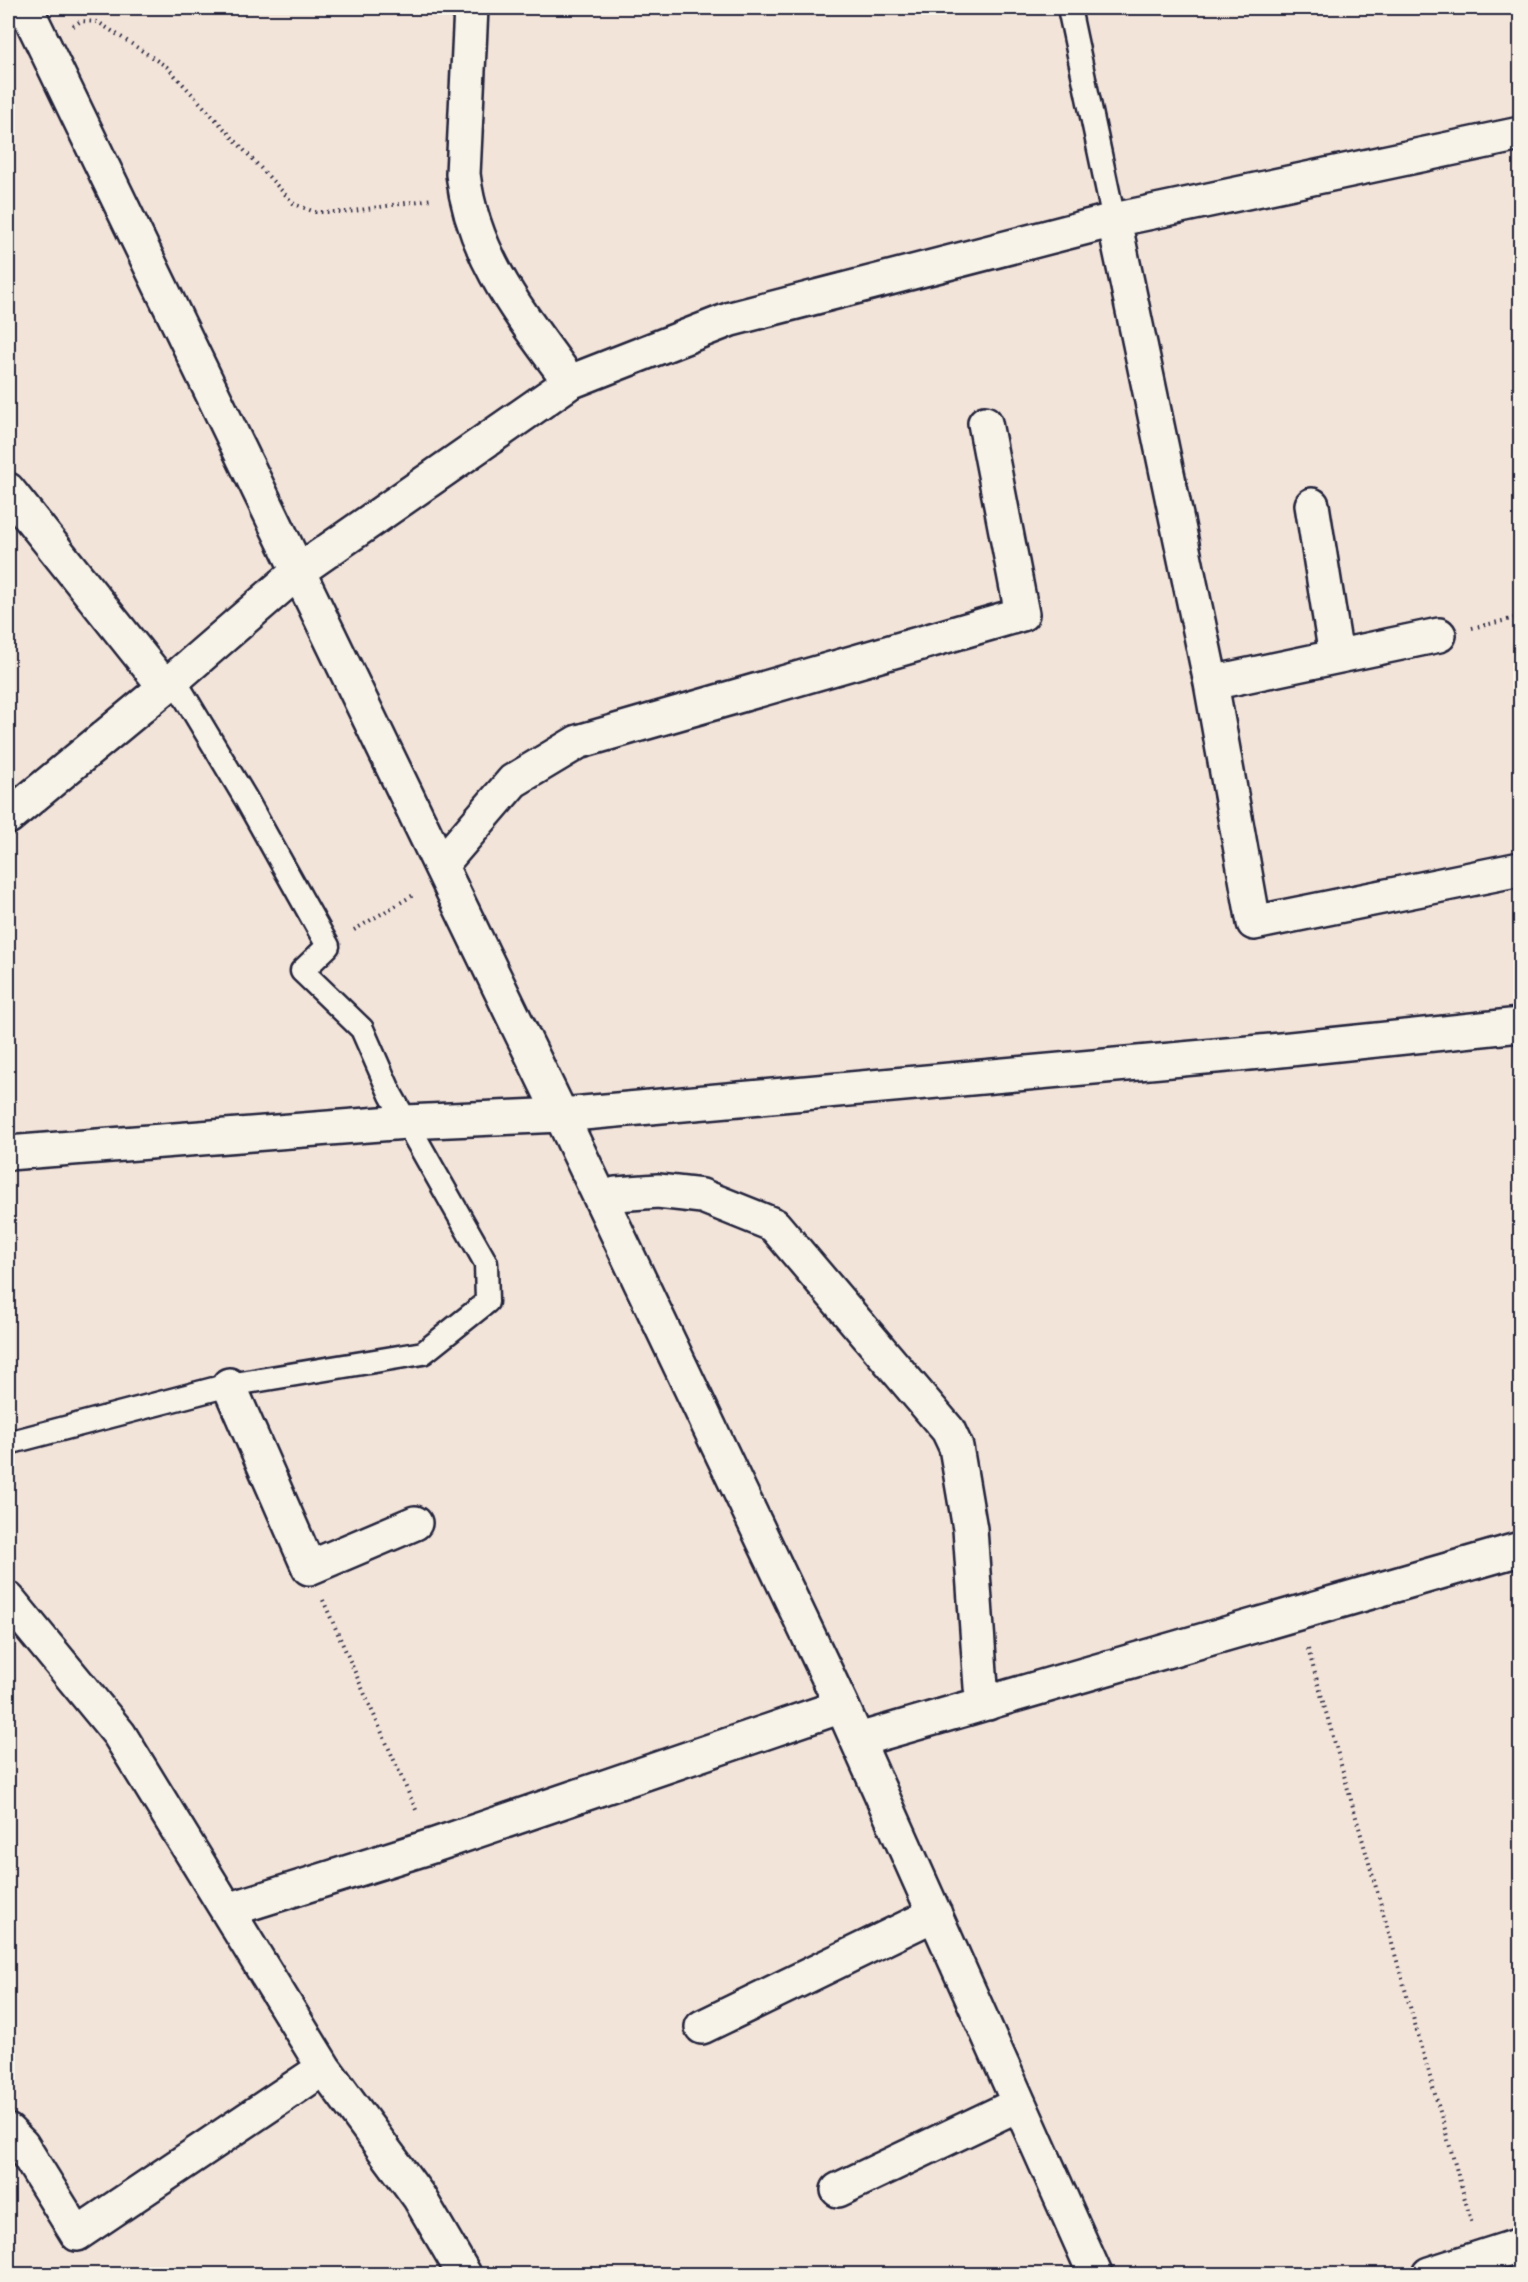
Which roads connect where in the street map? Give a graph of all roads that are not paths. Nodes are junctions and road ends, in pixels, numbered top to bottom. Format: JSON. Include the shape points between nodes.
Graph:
{"nodes":[{"id":1,"x":26,"y":8,"type":"edge"},
{"id":2,"x":471,"y":8,"type":"edge"},
{"id":3,"x":1069,"y":8,"type":"edge"},
{"id":4,"x":1521,"y":134,"type":"edge"},
{"id":5,"x":1114,"y":220,"type":"junction"},
{"id":6,"x":570,"y":382,"type":"junction"},
{"id":7,"x":985,"y":423,"type":"dead end"},
{"id":8,"x":8,"y":490,"type":"edge"},
{"id":9,"x":1312,"y":505,"type":"dead end"},
{"id":10,"x":300,"y":570,"type":"junction"},
{"id":11,"x":1438,"y":635,"type":"road end"},
{"id":12,"x":1336,"y":656,"type":"junction"},
{"id":13,"x":170,"y":683,"type":"junction"},
{"id":14,"x":1211,"y":683,"type":"junction"},
{"id":15,"x":8,"y":817,"type":"edge"},
{"id":16,"x":1521,"y":869,"type":"edge"},
{"id":17,"x":443,"y":870,"type":"junction"},
{"id":18,"x":1521,"y":1025,"type":"edge"},
{"id":19,"x":561,"y":1115,"type":"junction"},
{"id":20,"x":406,"y":1122,"type":"junction"},
{"id":21,"x":8,"y":1153,"type":"edge"},
{"id":22,"x":602,"y":1201,"type":"junction"},
{"id":23,"x":229,"y":1385,"type":"junction"},
{"id":24,"x":8,"y":1443,"type":"edge"},
{"id":25,"x":415,"y":1523,"type":"dead end"},
{"id":26,"x":1521,"y":1549,"type":"edge"},
{"id":27,"x":8,"y":1599,"type":"edge"},
{"id":28,"x":988,"y":1703,"type":"junction"},
{"id":29,"x":842,"y":1706,"type":"junction"},
{"id":30,"x":858,"y":1740,"type":"junction"},
{"id":31,"x":228,"y":1910,"type":"junction"},
{"id":32,"x":935,"y":1914,"type":"junction"},
{"id":33,"x":702,"y":2027,"type":"dead end"},
{"id":34,"x":324,"y":2068,"type":"junction"},
{"id":35,"x":1019,"y":2104,"type":"junction"},
{"id":36,"x":8,"y":2131,"type":"edge"},
{"id":37,"x":838,"y":2190,"type":"dead end"},
{"id":38,"x":1521,"y":2245,"type":"edge"},
{"id":39,"x":1484,"y":2266,"type":"edge"},
{"id":40,"x":464,"y":2274,"type":"edge"},
{"id":41,"x":1095,"y":2274,"type":"edge"},
{"id":42,"x":1429,"y":2274,"type":"edge"}],
"edges":[{"from":1,"to":10,"type":"street"},
{"from":2,"to":6,"type":"street","via":[[463,174],[477,238],[505,293]]},
{"from":3,"to":5,"type":"lane"},
{"from":4,"to":5,"type":"street"},
{"from":5,"to":6,"type":"street","via":[[731,319]]},
{"from":5,"to":14,"type":"street"},
{"from":6,"to":10,"type":"street"},
{"from":7,"to":17,"type":"street","via":[[1022,614],[578,741],[513,781]]},
{"from":8,"to":13,"type":"street"},
{"from":9,"to":12,"type":"street"},
{"from":10,"to":13,"type":"street"},
{"from":10,"to":17,"type":"street"},
{"from":11,"to":12,"type":"street"},
{"from":12,"to":14,"type":"street"},
{"from":13,"to":15,"type":"street"},
{"from":13,"to":20,"type":"lane","via":[[246,799],[328,946],[302,970],[362,1029]]},
{"from":14,"to":16,"type":"street","via":[[1254,923]]},
{"from":17,"to":19,"type":"street"},
{"from":18,"to":19,"type":"street"},
{"from":19,"to":20,"type":"street"},
{"from":19,"to":22,"type":"street"},
{"from":20,"to":21,"type":"street"},
{"from":20,"to":23,"type":"lane","via":[[486,1263],[487,1302],[423,1353]]},
{"from":22,"to":28,"type":"street","via":[[616,1194],[658,1191],[702,1196],[774,1225],[948,1430],[956,1447],[970,1529],[981,1687]]},
{"from":22,"to":29,"type":"street"},
{"from":23,"to":24,"type":"lane"},
{"from":23,"to":25,"type":"street","via":[[309,1568]]},
{"from":26,"to":28,"type":"street"},
{"from":27,"to":31,"type":"street","via":[[118,1734]]},
{"from":28,"to":30,"type":"street"},
{"from":29,"to":30,"type":"street"},
{"from":29,"to":31,"type":"street","via":[[432,1846]]},
{"from":30,"to":32,"type":"street"},
{"from":31,"to":34,"type":"street"},
{"from":32,"to":33,"type":"street"},
{"from":32,"to":35,"type":"street"},
{"from":34,"to":36,"type":"street","via":[[76,2234],[22,2145]]},
{"from":34,"to":40,"type":"street","via":[[419,2197]]},
{"from":35,"to":37,"type":"street"},
{"from":35,"to":41,"type":"street"},
{"from":38,"to":39,"type":"street"},
{"from":39,"to":42,"type":"street"}]}
